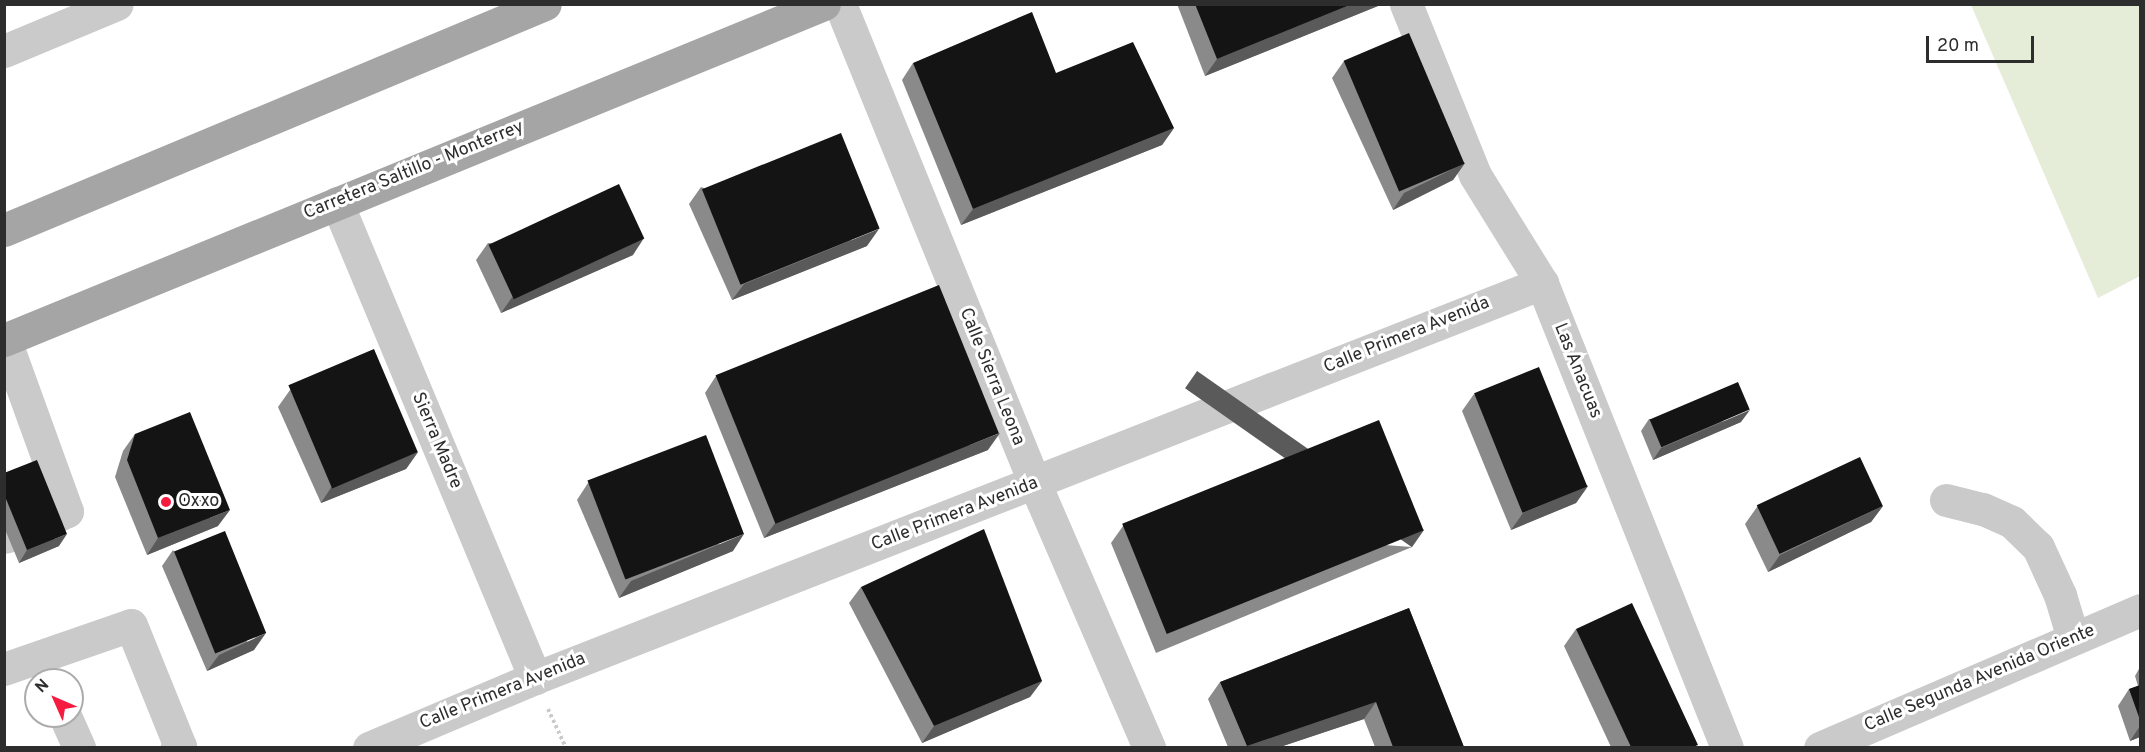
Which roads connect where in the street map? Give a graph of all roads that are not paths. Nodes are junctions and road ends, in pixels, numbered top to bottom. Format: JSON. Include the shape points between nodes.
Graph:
{"nodes":[{"id":1,"x":117,"y":4,"type":"edge"},
{"id":2,"x":545,"y":4,"type":"edge"},
{"id":3,"x":824,"y":4,"type":"edge"},
{"id":4,"x":840,"y":4,"type":"edge"},
{"id":5,"x":1406,"y":4,"type":"edge"},
{"id":6,"x":4,"y":51,"type":"edge"},
{"id":7,"x":337,"y":203,"type":"junction"},
{"id":8,"x":4,"y":230,"type":"edge"},
{"id":9,"x":1542,"y":283,"type":"junction"},
{"id":10,"x":5,"y":340,"type":"edge"},
{"id":11,"x":1035,"y":484,"type":"junction"},
{"id":12,"x":1946,"y":500,"type":"dead end"},
{"id":13,"x":57,"y":516,"type":"edge"},
{"id":14,"x":2140,"y":610,"type":"edge"},
{"id":15,"x":2073,"y":638,"type":"junction"},
{"id":16,"x":48,"y":668,"type":"edge"},
{"id":17,"x":4,"y":669,"type":"edge"},
{"id":18,"x":24,"y":670,"type":"edge"},
{"id":19,"x":535,"y":678,"type":"junction"},
{"id":20,"x":70,"y":728,"type":"edge"},
{"id":21,"x":79,"y":747,"type":"edge"},
{"id":22,"x":177,"y":747,"type":"edge"},
{"id":23,"x":369,"y":747,"type":"edge"},
{"id":24,"x":1149,"y":747,"type":"edge"},
{"id":25,"x":1727,"y":747,"type":"edge"},
{"id":26,"x":1820,"y":747,"type":"edge"}],
"edges":[{"from":1,"to":6,"type":"street"},
{"from":2,"to":8,"type":"main road"},
{"from":3,"to":7,"type":"main road","name":"Carretera Saltillo - Monterrey"},
{"from":4,"to":11,"type":"street","name":"Calle Sierra Leona"},
{"from":5,"to":9,"type":"street","name":"Las Anacuas","via":[[1475,175]]},
{"from":7,"to":10,"type":"main road","name":"Carretera Saltillo - Monterrey"},
{"from":7,"to":19,"type":"street","name":"Sierra Madre"},
{"from":9,"to":11,"type":"street","name":"Calle Primera Avenida"},
{"from":9,"to":25,"type":"street","name":"Las Anacuas"},
{"from":10,"to":13,"type":"street"},
{"from":11,"to":19,"type":"street","name":"Calle Primera Avenida"},
{"from":11,"to":24,"type":"street","name":"Calle Sierra Leona"},
{"from":12,"to":15,"type":"street","via":[[1983,509],[2012,522],[2038,547],[2061,596]]},
{"from":14,"to":15,"type":"street","name":"Calle Segunda Avenida Oriente"},
{"from":15,"to":26,"type":"street","name":"Calle Segunda Avenida Oriente"},
{"from":16,"to":22,"type":"street","via":[[131,625],[180,746]]},
{"from":17,"to":18,"type":"street"},
{"from":19,"to":23,"type":"street","name":"Calle Primera Avenida"},
{"from":20,"to":21,"type":"street"}]}
